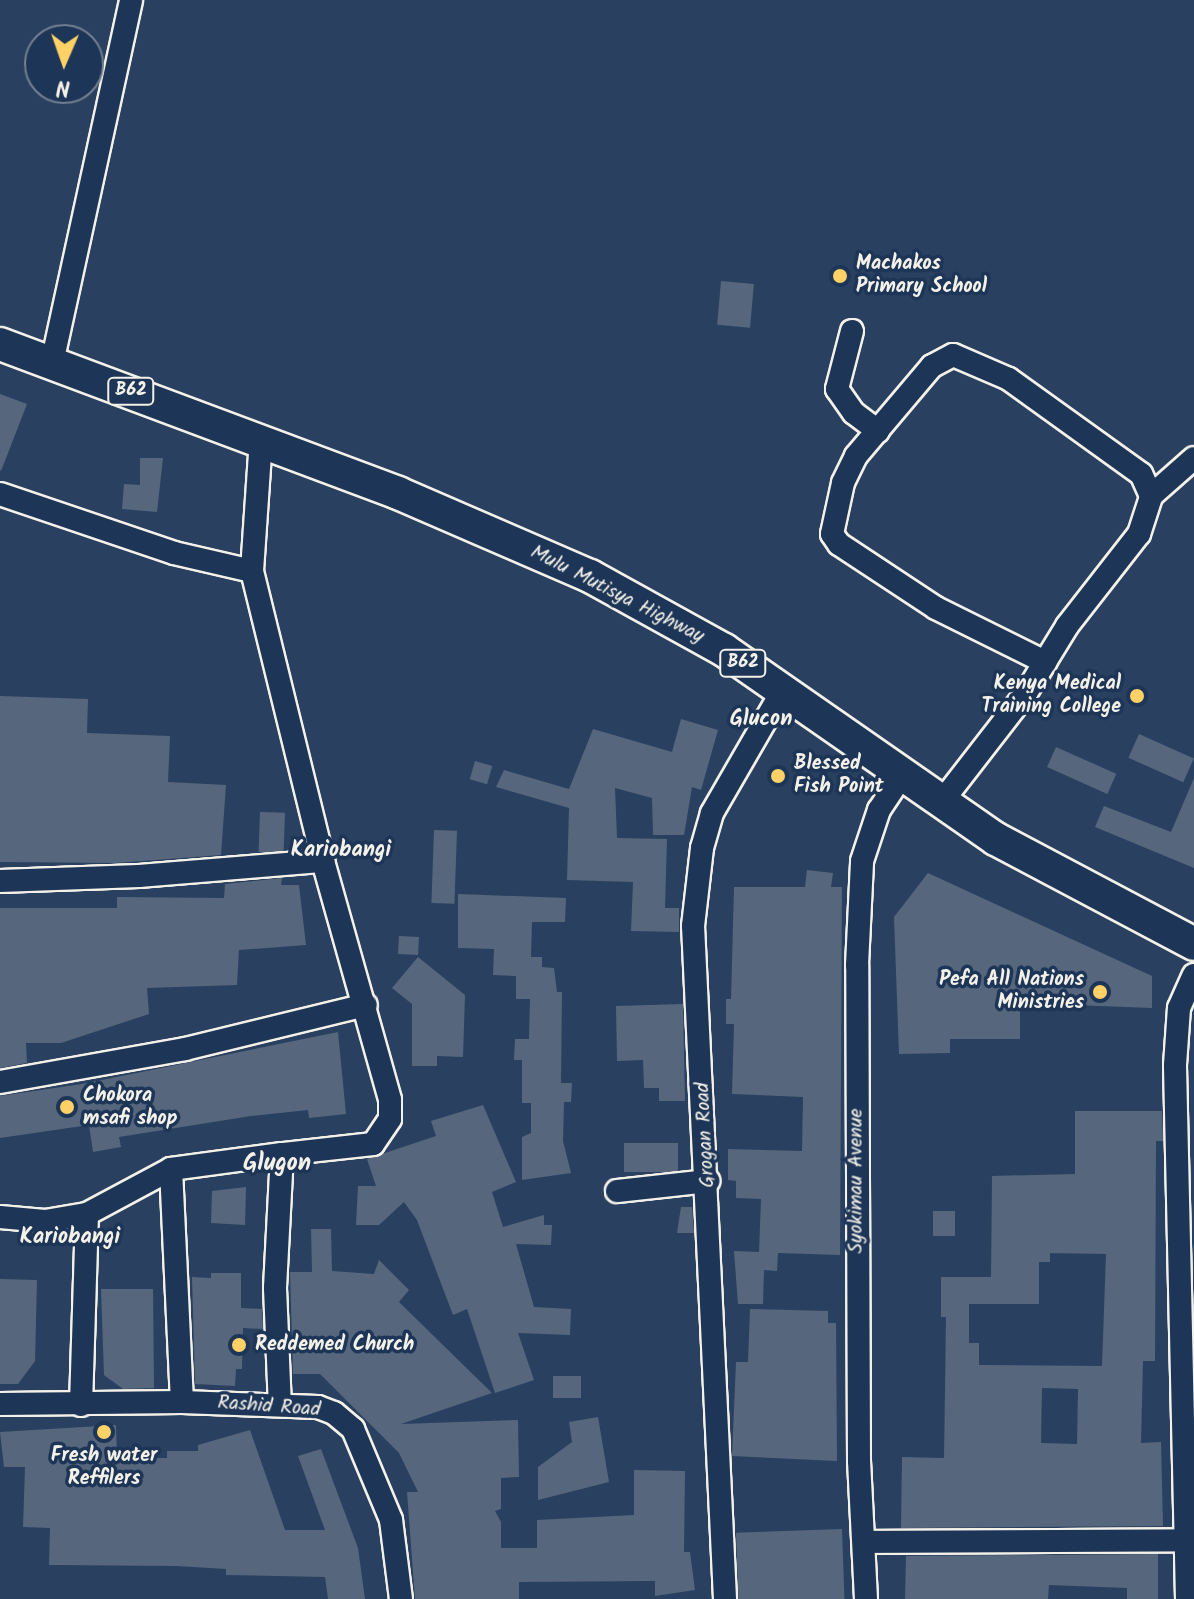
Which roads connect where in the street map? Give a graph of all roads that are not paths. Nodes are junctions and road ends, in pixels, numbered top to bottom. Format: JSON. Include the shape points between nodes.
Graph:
{"nodes":[{"id":1,"x":131,"y":0,"type":"edge"},
{"id":2,"x":852,"y":331,"type":"dead end"},
{"id":3,"x":0,"y":344,"type":"edge"},
{"id":4,"x":52,"y":363,"type":"junction"},
{"id":5,"x":878,"y":431,"type":"junction"},
{"id":6,"x":261,"y":440,"type":"junction"},
{"id":7,"x":1194,"y":458,"type":"edge"},
{"id":8,"x":0,"y":494,"type":"edge"},
{"id":9,"x":1151,"y":496,"type":"junction"},
{"id":10,"x":252,"y":571,"type":"junction"},
{"id":11,"x":1045,"y":662,"type":"junction"},
{"id":12,"x":782,"y":692,"type":"junction"},
{"id":13,"x":903,"y":774,"type":"junction"},
{"id":14,"x":940,"y":804,"type":"junction"},
{"id":15,"x":323,"y":861,"type":"junction"},
{"id":16,"x":0,"y":881,"type":"edge"},
{"id":17,"x":1194,"y":944,"type":"edge"},
{"id":18,"x":1194,"y":975,"type":"edge"},
{"id":19,"x":366,"y":1005,"type":"junction"},
{"id":20,"x":0,"y":1082,"type":"edge"},
{"id":21,"x":282,"y":1154,"type":"junction"},
{"id":22,"x":171,"y":1169,"type":"junction"},
{"id":23,"x":1185,"y":1172,"type":"edge"},
{"id":24,"x":708,"y":1181,"type":"junction"},
{"id":25,"x":617,"y":1191,"type":"dead end"},
{"id":26,"x":87,"y":1214,"type":"junction"},
{"id":27,"x":0,"y":1217,"type":"edge"},
{"id":28,"x":1185,"y":1258,"type":"edge"},
{"id":29,"x":1187,"y":1351,"type":"edge"},
{"id":30,"x":182,"y":1402,"type":"junction"},
{"id":31,"x":0,"y":1404,"type":"edge"},
{"id":32,"x":81,"y":1405,"type":"junction"},
{"id":33,"x":280,"y":1405,"type":"junction"},
{"id":34,"x":1188,"y":1541,"type":"edge"},
{"id":35,"x":865,"y":1542,"type":"junction"},
{"id":36,"x":401,"y":1599,"type":"edge"},
{"id":37,"x":725,"y":1599,"type":"edge"},
{"id":38,"x":866,"y":1599,"type":"edge"},
{"id":39,"x":1187,"y":1599,"type":"edge"}],
"edges":[{"from":1,"to":4,"type":"street"},
{"from":2,"to":5,"type":"street","via":[[837,389],[854,413]]},
{"from":3,"to":4,"type":"highway","number":"B62"},
{"from":4,"to":6,"type":"highway","number":"B62"},
{"from":5,"to":9,"type":"street","via":[[932,366],[953,355],[1009,379],[1141,474]]},
{"from":5,"to":11,"type":"street","via":[[843,483],[832,519],[839,544],[936,608]]},
{"from":6,"to":10,"type":"street"},
{"from":6,"to":12,"type":"highway","name":"Mulu Mutisya Highway","number":"B62","via":[[590,576],[724,650]]},
{"from":7,"to":9,"type":"street"},
{"from":8,"to":10,"type":"street","via":[[159,549]]},
{"from":9,"to":11,"type":"street","via":[[1139,534]]},
{"from":10,"to":15,"type":"street"},
{"from":11,"to":14,"type":"street"},
{"from":12,"to":13,"type":"highway","name":"Mulu Mutisya Highway","number":"B62"},
{"from":12,"to":24,"type":"street","name":"Grogan Road","via":[[712,813],[702,848],[693,926]]},
{"from":13,"to":14,"type":"highway","name":"Mulu Mutisya Highway","number":"B62"},
{"from":13,"to":35,"type":"street","name":"Syokimau Avenue","via":[[879,810],[862,861],[856,1211]]},
{"from":14,"to":17,"type":"highway","name":"Mulu Mutisya Highway","number":"B62","via":[[1063,878]]},
{"from":15,"to":16,"type":"street"},
{"from":15,"to":19,"type":"street"},
{"from":18,"to":23,"type":"street","via":[[1179,1008]]},
{"from":19,"to":20,"type":"street","via":[[185,1049]]},
{"from":19,"to":21,"type":"street","via":[[390,1100],[385,1132],[373,1144]]},
{"from":21,"to":22,"type":"street"},
{"from":21,"to":33,"type":"street","via":[[275,1288]]},
{"from":22,"to":26,"type":"street"},
{"from":22,"to":30,"type":"street"},
{"from":23,"to":28,"type":"street"},
{"from":24,"to":25,"type":"street"},
{"from":24,"to":37,"type":"street","name":"Grogan Road"},
{"from":26,"to":27,"type":"street","via":[[45,1221]]},
{"from":26,"to":32,"type":"street"},
{"from":28,"to":29,"type":"street"},
{"from":29,"to":34,"type":"street"},
{"from":30,"to":32,"type":"street","name":"Rashid Road"},
{"from":30,"to":33,"type":"street","name":"Rashid Road"},
{"from":31,"to":32,"type":"street","name":"Rashid Road"},
{"from":33,"to":36,"type":"street","name":"Rashid Road","via":[[318,1407],[353,1429],[391,1520]]},
{"from":34,"to":35,"type":"street"},
{"from":34,"to":39,"type":"street"},
{"from":35,"to":38,"type":"street","name":"Syokimau Avenue"}]}
